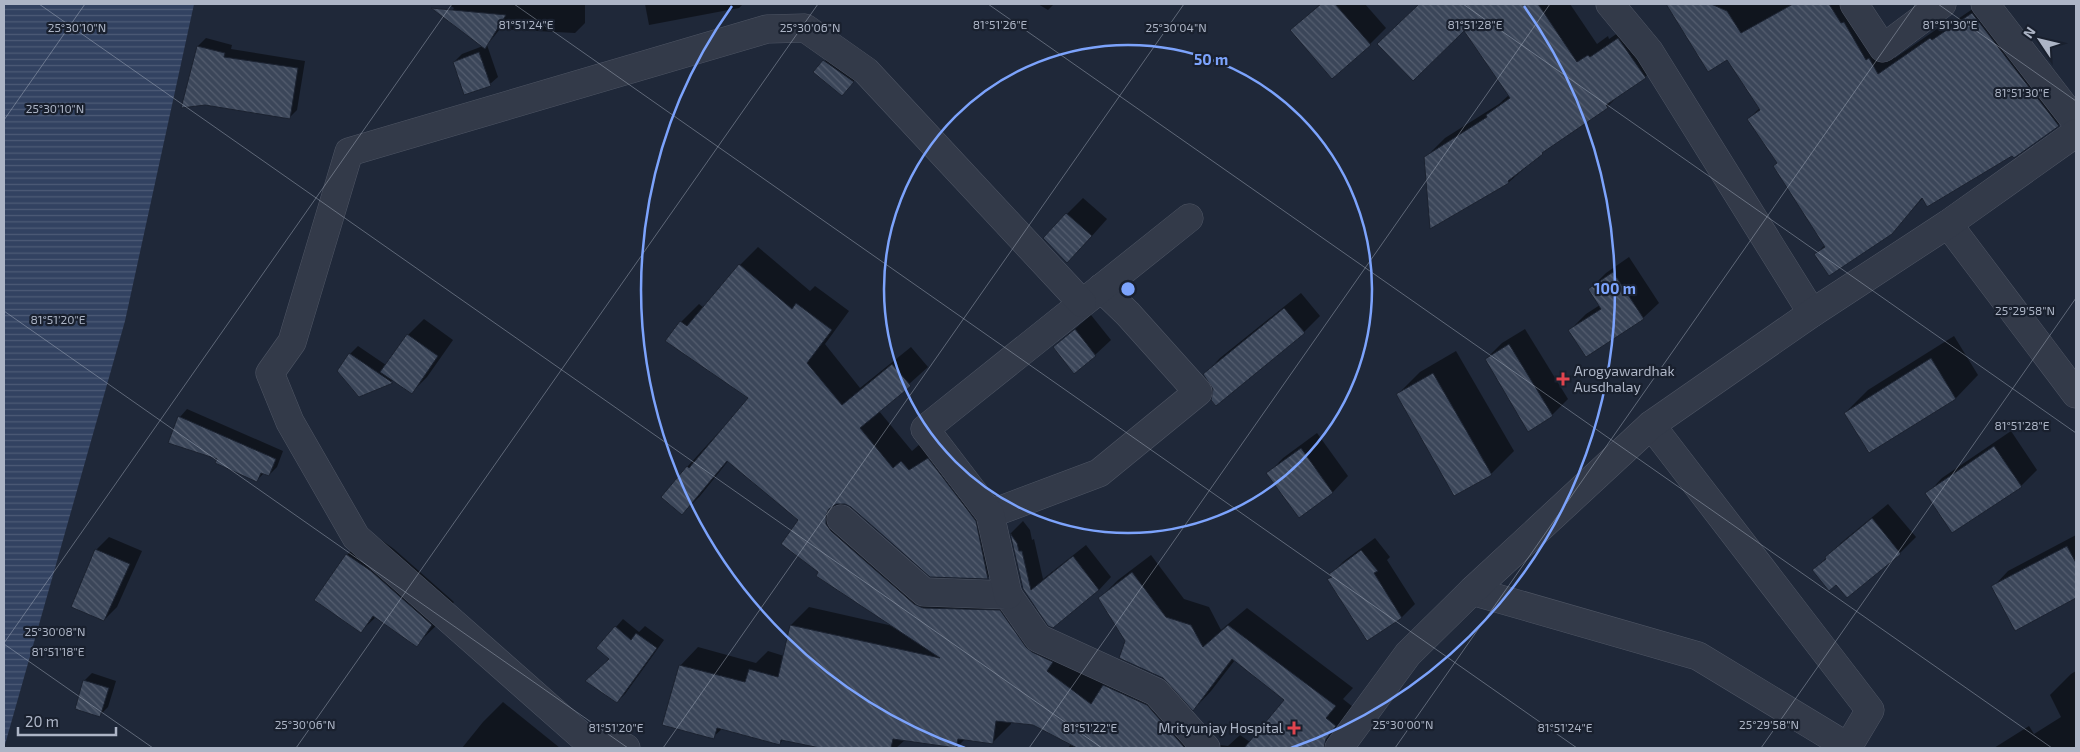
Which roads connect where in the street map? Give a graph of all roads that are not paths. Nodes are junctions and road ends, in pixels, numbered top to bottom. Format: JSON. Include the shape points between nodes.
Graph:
{"nodes":[{"id":1,"x":1610,"y":4,"type":"edge"},
{"id":2,"x":1854,"y":4,"type":"edge"},
{"id":3,"x":1942,"y":4,"type":"edge"},
{"id":4,"x":1985,"y":4,"type":"edge"},
{"id":5,"x":2076,"y":122,"type":"edge"},
{"id":6,"x":2076,"y":133,"type":"edge"},
{"id":7,"x":1189,"y":218,"type":"dead end"},
{"id":8,"x":1948,"y":224,"type":"junction"},
{"id":9,"x":1091,"y":296,"type":"junction"},
{"id":10,"x":1812,"y":313,"type":"junction"},
{"id":11,"x":2076,"y":394,"type":"edge"},
{"id":12,"x":1651,"y":425,"type":"junction"},
{"id":13,"x":990,"y":514,"type":"junction"},
{"id":14,"x":841,"y":519,"type":"dead end"},
{"id":15,"x":1472,"y":591,"type":"junction"},
{"id":16,"x":1008,"y":595,"type":"junction"},
{"id":17,"x":583,"y":744,"type":"edge"},
{"id":18,"x":626,"y":748,"type":"edge"},
{"id":19,"x":1206,"y":748,"type":"edge"},
{"id":20,"x":1339,"y":748,"type":"edge"}],
"edges":[{"from":1,"to":10,"type":"street","via":[[1649,51]]},
{"from":2,"to":3,"type":"street","via":[[1883,48]]},
{"from":4,"to":5,"type":"street"},
{"from":6,"to":8,"type":"street"},
{"from":7,"to":9,"type":"street"},
{"from":8,"to":10,"type":"street"},
{"from":8,"to":11,"type":"street"},
{"from":9,"to":13,"type":"street","via":[[925,429]]},
{"from":9,"to":13,"type":"street","via":[[1128,314],[1198,392],[1099,473]]},
{"from":9,"to":17,"type":"street","via":[[866,71],[805,28],[767,29],[349,152],[292,342],[270,372],[290,422],[356,537]]},
{"from":10,"to":12,"type":"street"},
{"from":12,"to":15,"type":"street"},
{"from":12,"to":15,"type":"street","via":[[1870,710],[1848,747],[1698,656]]},
{"from":13,"to":16,"type":"street"},
{"from":14,"to":16,"type":"street","via":[[924,592]]},
{"from":15,"to":20,"type":"street","via":[[1408,654]]},
{"from":16,"to":19,"type":"street","via":[[1038,638],[1156,692]]},
{"from":17,"to":18,"type":"street"}]}
